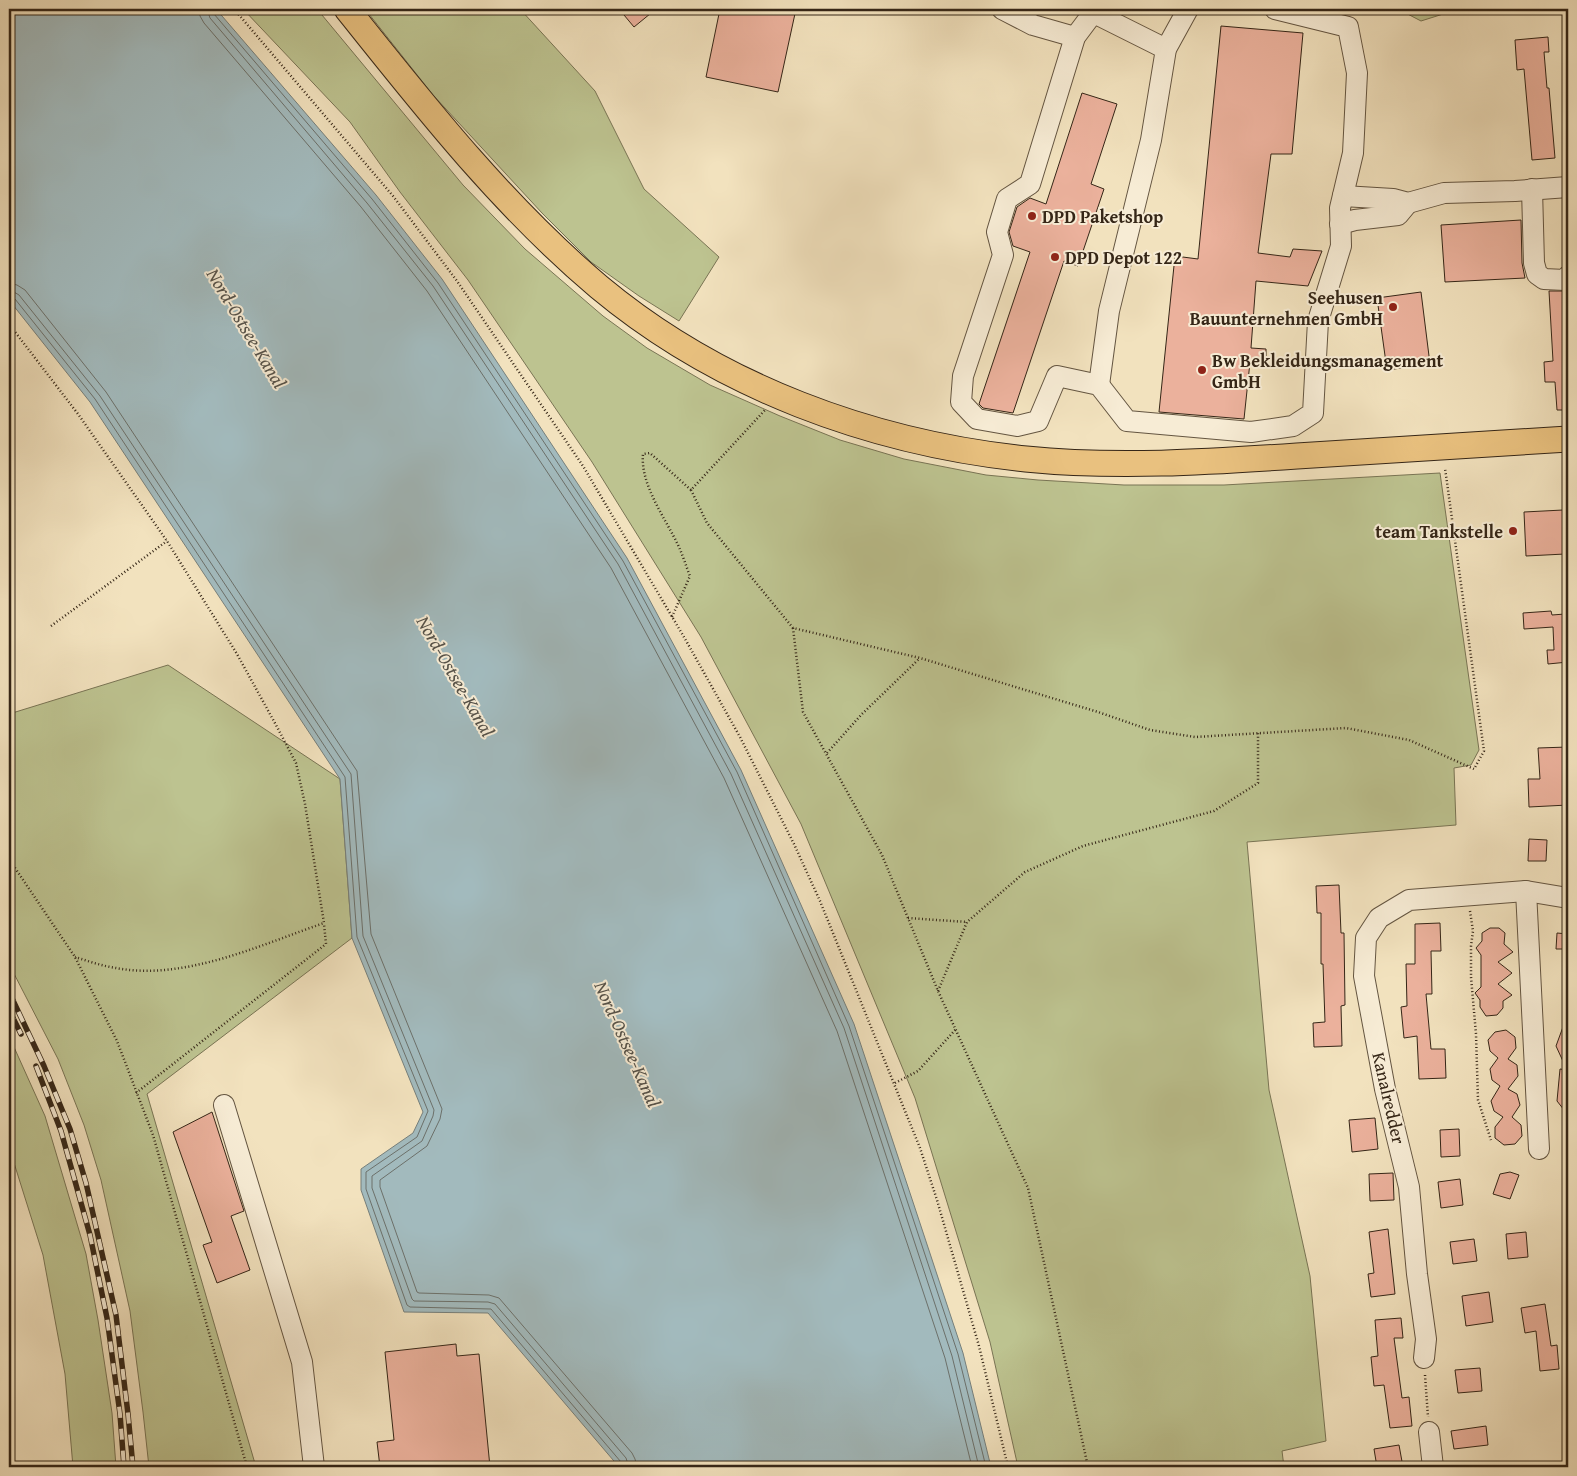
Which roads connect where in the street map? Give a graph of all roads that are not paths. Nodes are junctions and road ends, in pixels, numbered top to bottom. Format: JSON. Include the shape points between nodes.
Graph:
{"nodes":[{"id":1,"x":347,"y":9,"type":"edge"},
{"id":2,"x":1002,"y":9,"type":"edge"},
{"id":3,"x":1188,"y":9,"type":"edge"},
{"id":4,"x":1275,"y":9,"type":"edge"},
{"id":5,"x":1095,"y":11,"type":"edge"},
{"id":6,"x":1075,"y":37,"type":"junction"},
{"id":7,"x":1166,"y":50,"type":"junction"},
{"id":8,"x":1568,"y":187,"type":"edge"},
{"id":9,"x":1532,"y":189,"type":"junction"},
{"id":10,"x":1343,"y":196,"type":"junction"},
{"id":11,"x":1408,"y":203,"type":"junction"},
{"id":12,"x":1340,"y":224,"type":"junction"},
{"id":13,"x":1568,"y":276,"type":"edge"},
{"id":14,"x":1099,"y":385,"type":"junction"},
{"id":15,"x":1568,"y":439,"type":"edge"},
{"id":16,"x":1526,"y":891,"type":"junction"},
{"id":17,"x":1568,"y":898,"type":"edge"},
{"id":18,"x":224,"y":1105,"type":"dead end"},
{"id":19,"x":1539,"y":1149,"type":"dead end"},
{"id":20,"x":1425,"y":1349,"type":"road end"},
{"id":21,"x":1429,"y":1432,"type":"road end"},
{"id":22,"x":314,"y":1467,"type":"edge"},
{"id":23,"x":1433,"y":1467,"type":"edge"}],
"edges":[{"from":1,"to":15,"type":"main road","via":[[485,177],[548,241],[601,288],[656,328],[707,360],[778,396],[894,436],[960,450],[1100,463],[1182,463]]},
{"from":2,"to":6,"type":"street","via":[[1033,25]]},
{"from":3,"to":7,"type":"street"},
{"from":4,"to":10,"type":"street","via":[[1348,27],[1357,73],[1353,153]]},
{"from":5,"to":6,"type":"street"},
{"from":5,"to":7,"type":"street"},
{"from":6,"to":14,"type":"street","via":[[1030,184],[1007,200],[997,232],[1003,255],[963,376],[961,402],[977,419],[1017,426],[1038,421],[1057,376]]},
{"from":7,"to":14,"type":"street","via":[[1151,140],[1109,311]]},
{"from":8,"to":9,"type":"street"},
{"from":9,"to":11,"type":"street","via":[[1444,193]]},
{"from":9,"to":13,"type":"street","via":[[1537,274],[1544,279],[1564,280]]},
{"from":10,"to":11,"type":"street","via":[[1393,198]]},
{"from":10,"to":12,"type":"street"},
{"from":11,"to":12,"type":"street","via":[[1398,215]]},
{"from":12,"to":14,"type":"street","via":[[1341,246],[1318,321],[1313,413],[1293,426],[1251,432],[1127,421]]},
{"from":16,"to":17,"type":"street","name":"Kanalredder"},
{"from":16,"to":19,"type":"street"},
{"from":16,"to":20,"type":"street","name":"Kanalredder","via":[[1409,900],[1379,918],[1366,938],[1364,976],[1385,1089],[1409,1187]]},
{"from":18,"to":22,"type":"street","via":[[302,1362]]},
{"from":21,"to":23,"type":"street"}]}
